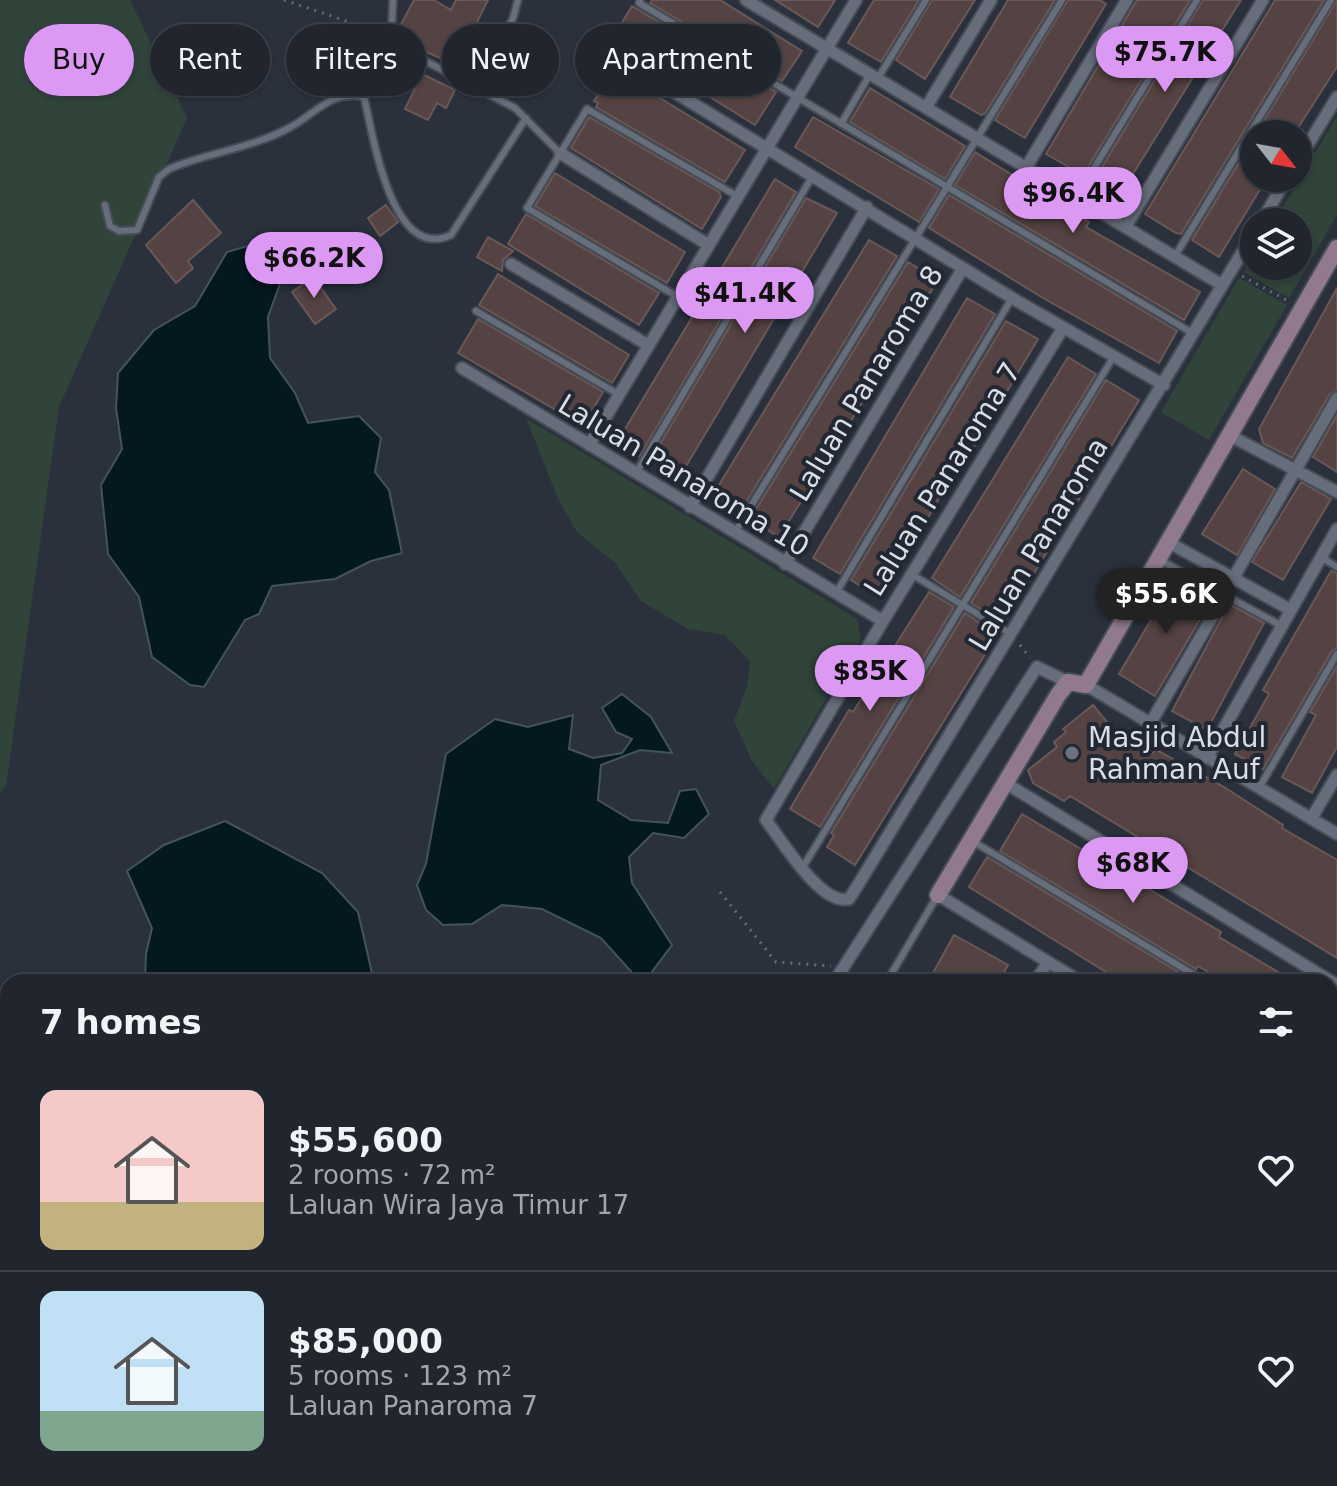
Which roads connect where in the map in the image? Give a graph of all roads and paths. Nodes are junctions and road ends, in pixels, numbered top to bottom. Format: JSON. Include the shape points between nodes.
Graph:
{"nodes":[{"id":1,"x":284,"y":0,"type":"edge"},
{"id":2,"x":393,"y":0,"type":"edge"},
{"id":3,"x":518,"y":0,"type":"edge"},
{"id":4,"x":640,"y":0,"type":"edge"},
{"id":5,"x":746,"y":0,"type":"edge"},
{"id":6,"x":856,"y":0,"type":"edge"},
{"id":7,"x":926,"y":0,"type":"edge"},
{"id":8,"x":991,"y":0,"type":"edge"},
{"id":9,"x":1062,"y":0,"type":"edge"},
{"id":10,"x":1127,"y":0,"type":"edge"},
{"id":11,"x":1197,"y":0,"type":"edge"},
{"id":12,"x":1263,"y":0,"type":"edge"},
{"id":13,"x":1331,"y":0,"type":"edge"},
{"id":14,"x":510,"y":24,"type":"edge"},
{"id":15,"x":826,"y":48,"type":"junction"},
{"id":16,"x":442,"y":71,"type":"edge"},
{"id":17,"x":874,"y":76,"type":"junction"},
{"id":18,"x":490,"y":96,"type":"edge"},
{"id":19,"x":681,"y":96,"type":"edge"},
{"id":20,"x":364,"y":97,"type":"junction"},
{"id":21,"x":796,"y":97,"type":"junction"},
{"id":22,"x":1337,"y":97,"type":"edge"},
{"id":23,"x":927,"y":106,"type":"junction"},
{"id":24,"x":526,"y":118,"type":"junction"},
{"id":25,"x":841,"y":124,"type":"junction"},
{"id":26,"x":979,"y":137,"type":"junction"},
{"id":27,"x":1312,"y":138,"type":"edge"},
{"id":28,"x":766,"y":147,"type":"junction"},
{"id":29,"x":560,"y":153,"type":"junction"},
{"id":30,"x":1027,"y":166,"type":"junction"},
{"id":31,"x":814,"y":174,"type":"junction"},
{"id":32,"x":947,"y":189,"type":"junction"},
{"id":33,"x":737,"y":196,"type":"junction"},
{"id":34,"x":1077,"y":196,"type":"junction"},
{"id":35,"x":105,"y":205,"type":"dead end"},
{"id":36,"x":867,"y":207,"type":"junction"},
{"id":37,"x":1126,"y":226,"type":"junction"},
{"id":38,"x":916,"y":238,"type":"junction"},
{"id":39,"x":707,"y":244,"type":"junction"},
{"id":40,"x":1337,"y":248,"type":"edge"},
{"id":41,"x":1240,"y":255,"type":"edge"},
{"id":42,"x":1175,"y":256,"type":"junction"},
{"id":43,"x":511,"y":264,"type":"dead end"},
{"id":44,"x":963,"y":268,"type":"junction"},
{"id":45,"x":1231,"y":269,"type":"junction"},
{"id":46,"x":1222,"y":285,"type":"junction"},
{"id":47,"x":678,"y":297,"type":"junction"},
{"id":48,"x":1012,"y":298,"type":"junction"},
{"id":49,"x":1302,"y":309,"type":"junction"},
{"id":50,"x":476,"y":311,"type":"dead end"},
{"id":51,"x":1063,"y":328,"type":"junction"},
{"id":52,"x":1194,"y":334,"type":"junction"},
{"id":53,"x":648,"y":345,"type":"junction"},
{"id":54,"x":1114,"y":356,"type":"junction"},
{"id":55,"x":462,"y":368,"type":"dead end"},
{"id":56,"x":1164,"y":385,"type":"junction"},
{"id":57,"x":618,"y":394,"type":"junction"},
{"id":58,"x":1337,"y":398,"type":"edge"},
{"id":59,"x":1229,"y":435,"type":"junction"},
{"id":60,"x":589,"y":445,"type":"junction"},
{"id":61,"x":1295,"y":470,"type":"junction"},
{"id":62,"x":636,"y":473,"type":"junction"},
{"id":63,"x":1337,"y":492,"type":"edge"},
{"id":64,"x":690,"y":507,"type":"junction"},
{"id":65,"x":1337,"y":529,"type":"edge"},
{"id":66,"x":734,"y":534,"type":"junction"},
{"id":67,"x":1168,"y":542,"type":"junction"},
{"id":68,"x":1321,"y":557,"type":"junction"},
{"id":69,"x":1158,"y":559,"type":"junction"},
{"id":70,"x":785,"y":564,"type":"junction"},
{"id":71,"x":1337,"y":567,"type":"edge"},
{"id":72,"x":911,"y":574,"type":"junction"},
{"id":73,"x":1234,"y":577,"type":"junction"},
{"id":74,"x":836,"y":593,"type":"junction"},
{"id":75,"x":1225,"y":595,"type":"junction"},
{"id":76,"x":963,"y":605,"type":"junction"},
{"id":77,"x":1291,"y":610,"type":"junction"},
{"id":78,"x":883,"y":621,"type":"junction"},
{"id":79,"x":1282,"y":626,"type":"junction"},
{"id":80,"x":1011,"y":634,"type":"junction"},
{"id":81,"x":1337,"y":654,"type":"edge"},
{"id":82,"x":1037,"y":667,"type":"junction"},
{"id":83,"x":1068,"y":682,"type":"junction"},
{"id":84,"x":1086,"y":685,"type":"junction"},
{"id":85,"x":1150,"y":724,"type":"junction"},
{"id":86,"x":1207,"y":758,"type":"junction"},
{"id":87,"x":1337,"y":775,"type":"edge"},
{"id":88,"x":1007,"y":784,"type":"junction"},
{"id":89,"x":1259,"y":788,"type":"junction"},
{"id":90,"x":1311,"y":819,"type":"junction"},
{"id":91,"x":766,"y":820,"type":"joint"},
{"id":92,"x":1337,"y":834,"type":"edge"},
{"id":93,"x":971,"y":840,"type":"junction"},
{"id":94,"x":803,"y":867,"type":"junction"},
{"id":95,"x":720,"y":892,"type":"dead end"},
{"id":96,"x":938,"y":895,"type":"junction"},
{"id":97,"x":1048,"y":962,"type":"junction"},
{"id":98,"x":843,"y":966,"type":"junction"},
{"id":99,"x":838,"y":974,"type":"edge"},
{"id":100,"x":891,"y":974,"type":"edge"},
{"id":101,"x":1040,"y":974,"type":"edge"},
{"id":102,"x":1068,"y":974,"type":"edge"},
{"id":103,"x":1193,"y":974,"type":"edge"},
{"id":104,"x":1319,"y":974,"type":"edge"}],
"edges":[{"from":1,"to":20,"type":"path","via":[[355,24],[363,38]]},
{"from":2,"to":16,"type":"lane","via":[[391,43]]},
{"from":3,"to":14,"type":"lane"},
{"from":4,"to":21,"type":"lane"},
{"from":5,"to":15,"type":"street"},
{"from":6,"to":15,"type":"street"},
{"from":7,"to":17,"type":"lane"},
{"from":8,"to":23,"type":"street"},
{"from":9,"to":26,"type":"lane"},
{"from":10,"to":30,"type":"street"},
{"from":11,"to":34,"type":"lane"},
{"from":12,"to":37,"type":"street"},
{"from":13,"to":42,"type":"lane"},
{"from":15,"to":17,"type":"street"},
{"from":15,"to":21,"type":"street"},
{"from":17,"to":23,"type":"street"},
{"from":17,"to":25,"type":"lane"},
{"from":18,"to":24,"type":"lane"},
{"from":19,"to":28,"type":"street"},
{"from":20,"to":24,"type":"lane","via":[[389,197],[416,231],[434,240],[451,235]]},
{"from":20,"to":35,"type":"lane","via":[[342,95],[286,131],[169,169],[159,177],[137,230],[110,226]]},
{"from":21,"to":25,"type":"lane"},
{"from":21,"to":28,"type":"street"},
{"from":22,"to":27,"type":"street"},
{"from":23,"to":26,"type":"street"},
{"from":24,"to":29,"type":"lane"},
{"from":25,"to":32,"type":"lane"},
{"from":26,"to":30,"type":"street"},
{"from":26,"to":32,"type":"lane"},
{"from":28,"to":31,"type":"street"},
{"from":28,"to":33,"type":"street"},
{"from":29,"to":33,"type":"lane","via":[[587,109]]},
{"from":29,"to":39,"type":"street"},
{"from":29,"to":47,"type":"lane","via":[[527,208]]},
{"from":30,"to":34,"type":"street"},
{"from":31,"to":36,"type":"street"},
{"from":31,"to":62,"type":"lane"},
{"from":32,"to":38,"type":"lane"},
{"from":32,"to":52,"type":"lane"},
{"from":33,"to":39,"type":"street"},
{"from":34,"to":37,"type":"street"},
{"from":36,"to":38,"type":"street"},
{"from":36,"to":64,"type":"street"},
{"from":37,"to":42,"type":"street"},
{"from":38,"to":44,"type":"street"},
{"from":38,"to":66,"type":"lane"},
{"from":39,"to":47,"type":"street"},
{"from":40,"to":49,"type":"street"},
{"from":41,"to":45,"type":"street","name":"Laluan Panaroma"},
{"from":42,"to":46,"type":"street"},
{"from":43,"to":53,"type":"street"},
{"from":44,"to":48,"type":"street"},
{"from":44,"to":70,"type":"street","name":"Laluan Panaroma 8"},
{"from":45,"to":46,"type":"street","name":"Laluan Panaroma"},
{"from":45,"to":49,"type":"path"},
{"from":46,"to":52,"type":"street","name":"Laluan Panaroma"},
{"from":47,"to":53,"type":"street"},
{"from":48,"to":51,"type":"street"},
{"from":48,"to":74,"type":"lane"},
{"from":49,"to":59,"type":"street"},
{"from":50,"to":57,"type":"lane"},
{"from":51,"to":54,"type":"street"},
{"from":51,"to":72,"type":"street","name":"Laluan Panaroma 7"},
{"from":52,"to":56,"type":"street","name":"Laluan Panaroma"},
{"from":53,"to":57,"type":"street"},
{"from":54,"to":56,"type":"street"},
{"from":54,"to":76,"type":"lane"},
{"from":55,"to":60,"type":"street","name":"Laluan Panaroma 10"},
{"from":56,"to":80,"type":"street","name":"Laluan Panaroma"},
{"from":57,"to":60,"type":"street"},
{"from":58,"to":61,"type":"street"},
{"from":59,"to":61,"type":"street"},
{"from":59,"to":67,"type":"street"},
{"from":60,"to":62,"type":"street","name":"Laluan Panaroma 10"},
{"from":61,"to":63,"type":"street"},
{"from":61,"to":73,"type":"street"},
{"from":62,"to":64,"type":"street","name":"Laluan Panaroma 10"},
{"from":64,"to":66,"type":"street","name":"Laluan Panaroma 10"},
{"from":65,"to":68,"type":"street"},
{"from":66,"to":70,"type":"street","name":"Laluan Panaroma 10"},
{"from":67,"to":69,"type":"street"},
{"from":67,"to":73,"type":"street"},
{"from":68,"to":71,"type":"lane"},
{"from":68,"to":77,"type":"street"},
{"from":69,"to":75,"type":"lane"},
{"from":69,"to":84,"type":"street"},
{"from":70,"to":74,"type":"street","name":"Laluan Panaroma 10"},
{"from":72,"to":76,"type":"lane"},
{"from":72,"to":78,"type":"street","name":"Laluan Panaroma 7"},
{"from":73,"to":77,"type":"street"},
{"from":74,"to":78,"type":"street","name":"Laluan Panaroma 10"},
{"from":75,"to":79,"type":"lane"},
{"from":75,"to":85,"type":"street"},
{"from":76,"to":80,"type":"lane"},
{"from":76,"to":94,"type":"lane"},
{"from":77,"to":79,"type":"street"},
{"from":78,"to":91,"type":"street","name":"Laluan Panaroma 7"},
{"from":79,"to":86,"type":"street"},
{"from":80,"to":82,"type":"path"},
{"from":80,"to":94,"type":"street","name":"Laluan Panaroma","via":[[849,899],[825,895]]},
{"from":81,"to":89,"type":"lane"},
{"from":82,"to":83,"type":"street"},
{"from":82,"to":98,"type":"street"},
{"from":83,"to":84,"type":"street"},
{"from":83,"to":88,"type":"street"},
{"from":84,"to":85,"type":"street"},
{"from":85,"to":86,"type":"street"},
{"from":86,"to":89,"type":"street"},
{"from":87,"to":90,"type":"street"},
{"from":88,"to":93,"type":"street"},
{"from":88,"to":104,"type":"street"},
{"from":89,"to":90,"type":"street"},
{"from":90,"to":92,"type":"street"},
{"from":91,"to":94,"type":"street","name":"Laluan Panaroma"},
{"from":93,"to":96,"type":"street"},
{"from":93,"to":103,"type":"lane"},
{"from":95,"to":98,"type":"path","via":[[776,962]]},
{"from":96,"to":97,"type":"street"},
{"from":96,"to":100,"type":"lane"},
{"from":97,"to":101,"type":"street"},
{"from":97,"to":102,"type":"street"},
{"from":98,"to":99,"type":"street"}]}
